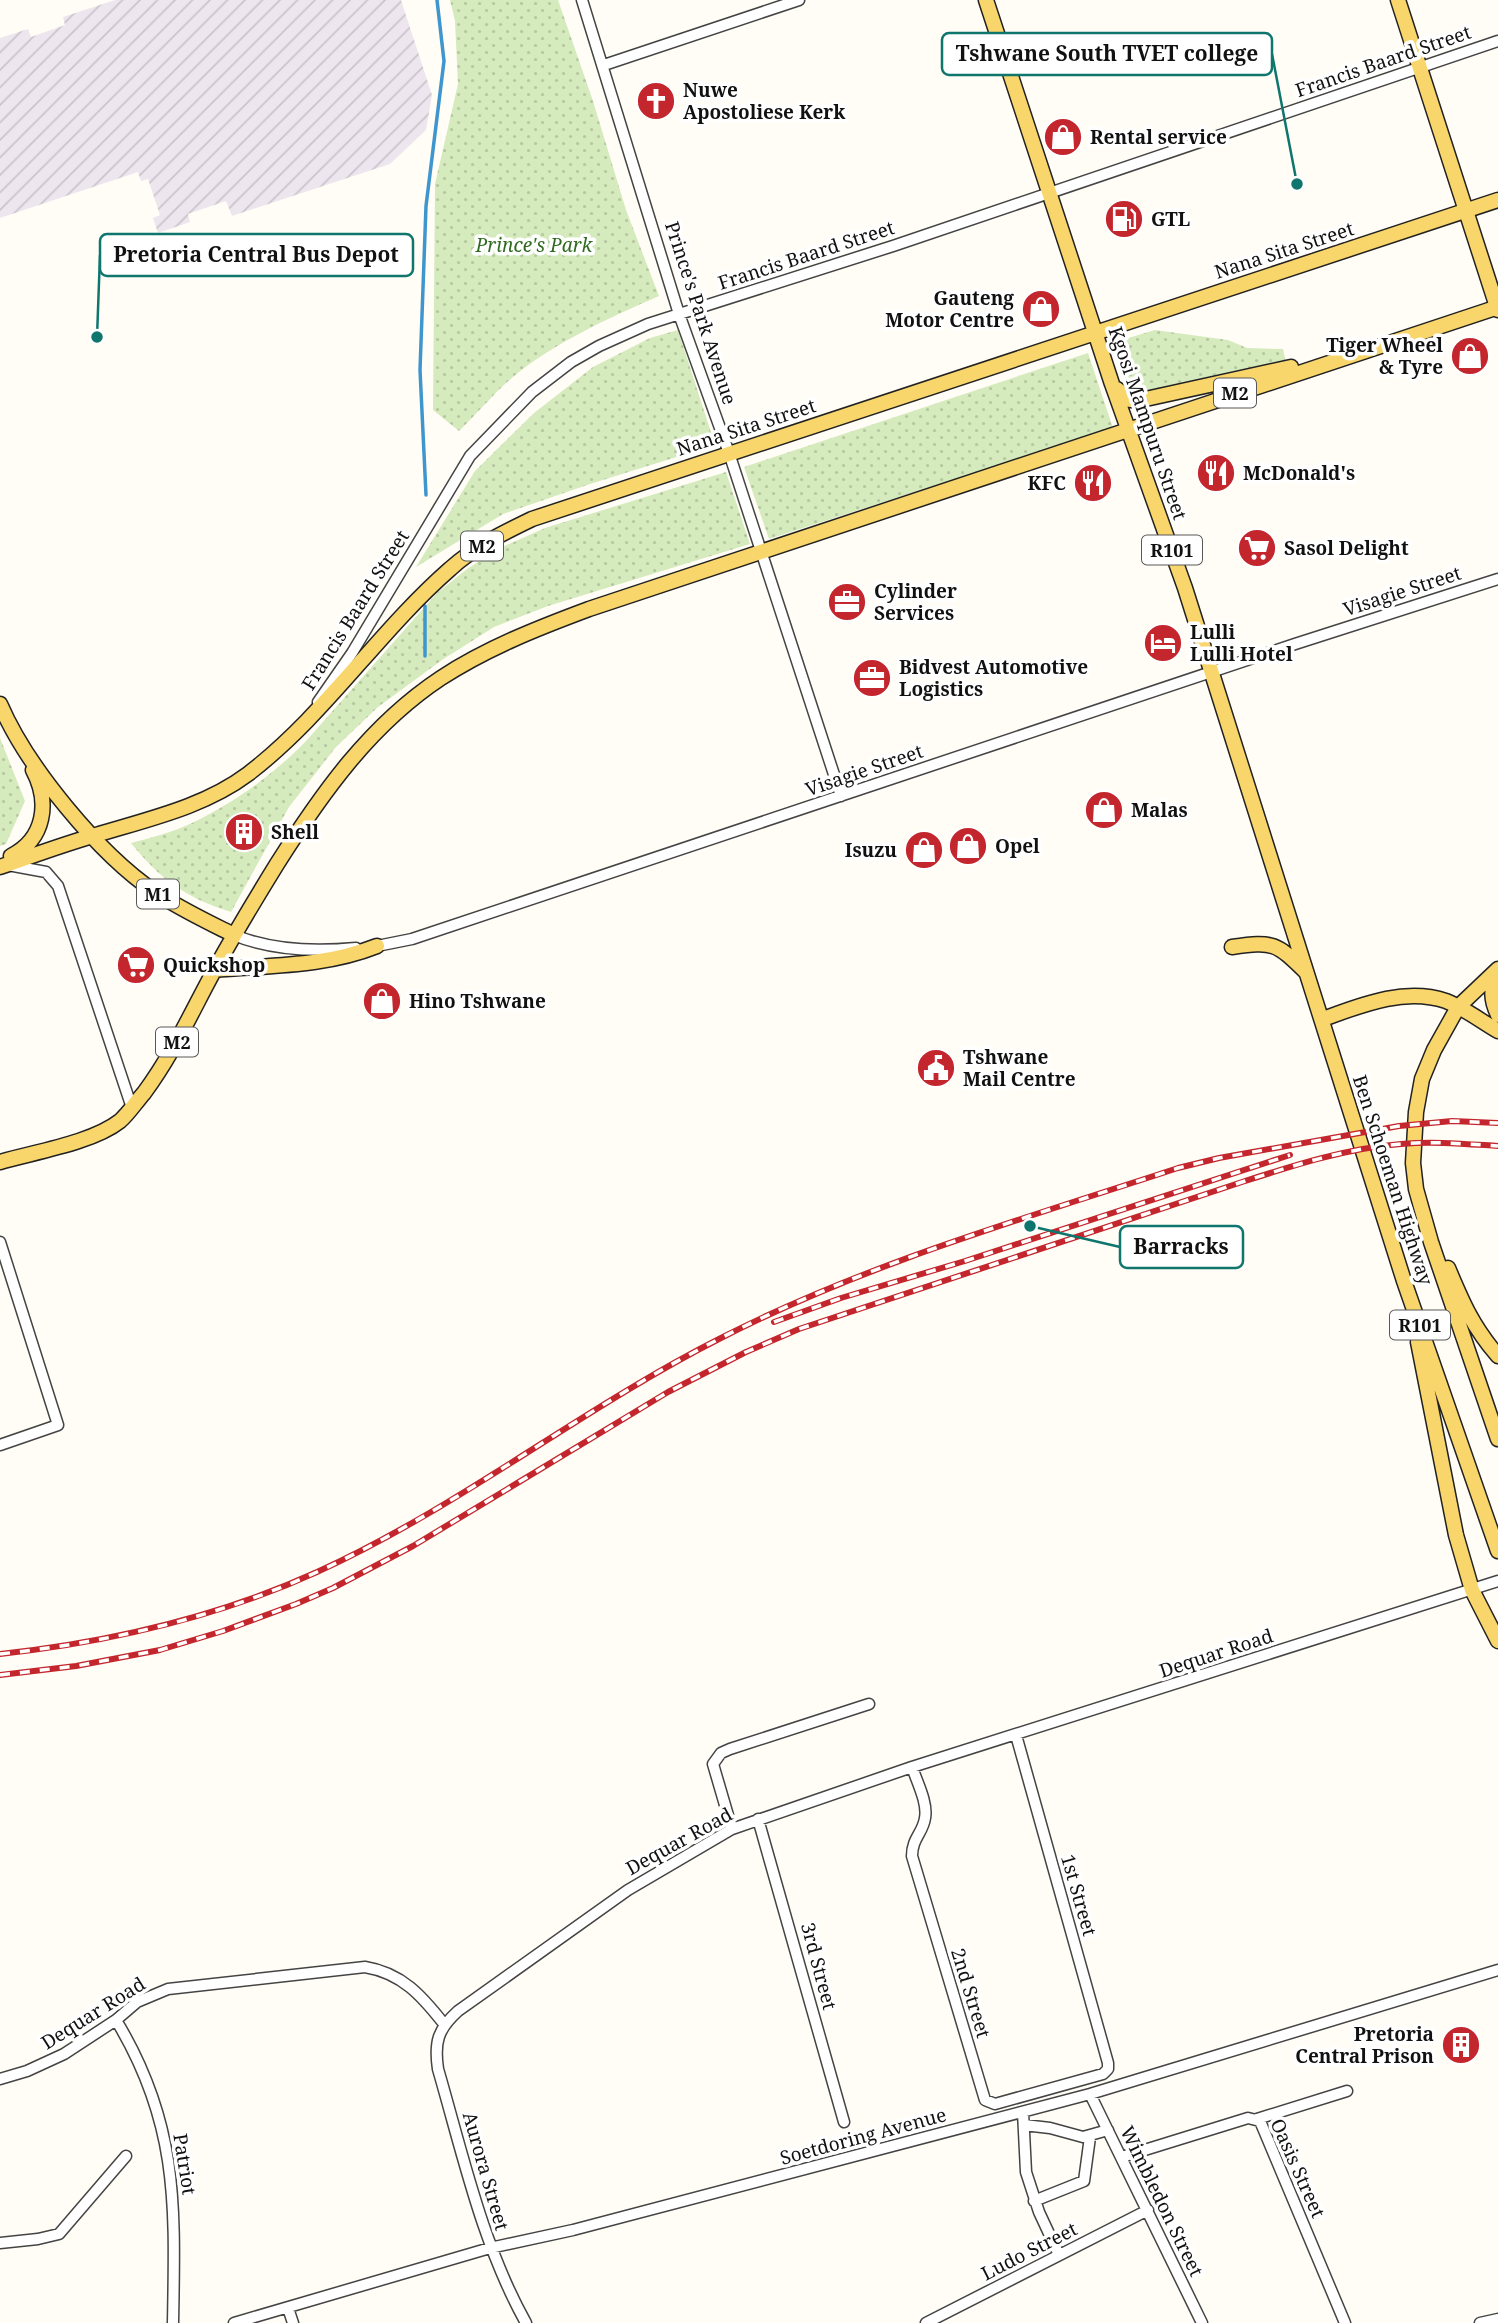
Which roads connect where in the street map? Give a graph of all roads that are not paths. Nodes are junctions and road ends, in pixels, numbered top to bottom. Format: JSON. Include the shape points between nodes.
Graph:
{"nodes":[{"id":1,"x":582,"y":0,"type":"edge"},
{"id":2,"x":799,"y":0,"type":"edge"},
{"id":3,"x":986,"y":0,"type":"edge"},
{"id":4,"x":1398,"y":0,"type":"edge"},
{"id":5,"x":1498,"y":41,"type":"edge"},
{"id":6,"x":604,"y":65,"type":"junction"},
{"id":7,"x":1421,"y":67,"type":"junction"},
{"id":8,"x":1050,"y":192,"type":"junction"},
{"id":9,"x":1498,"y":200,"type":"edge"},
{"id":10,"x":1467,"y":210,"type":"junction"},
{"id":11,"x":1498,"y":308,"type":"edge"},
{"id":12,"x":679,"y":314,"type":"junction"},
{"id":13,"x":1095,"y":332,"type":"junction"},
{"id":14,"x":1341,"y":358,"type":"junction"},
{"id":15,"x":1112,"y":384,"type":"junction"},
{"id":16,"x":1129,"y":429,"type":"junction"},
{"id":17,"x":729,"y":453,"type":"junction"},
{"id":18,"x":762,"y":551,"type":"junction"},
{"id":19,"x":1498,"y":579,"type":"edge"},
{"id":20,"x":1213,"y":671,"type":"junction"},
{"id":21,"x":0,"y":704,"type":"edge"},
{"id":22,"x":297,"y":734,"type":"junction"},
{"id":23,"x":18,"y":741,"type":"junction"},
{"id":24,"x":841,"y":796,"type":"junction"},
{"id":25,"x":92,"y":836,"type":"junction"},
{"id":26,"x":2,"y":864,"type":"edge"},
{"id":27,"x":234,"y":936,"type":"junction"},
{"id":28,"x":377,"y":946,"type":"junction"},
{"id":29,"x":1232,"y":947,"type":"dead end"},
{"id":30,"x":214,"y":971,"type":"junction"},
{"id":31,"x":1498,"y":971,"type":"edge"},
{"id":32,"x":1307,"y":973,"type":"junction"},
{"id":33,"x":1458,"y":1007,"type":"junction"},
{"id":34,"x":1498,"y":1014,"type":"edge"},
{"id":35,"x":1323,"y":1019,"type":"junction"},
{"id":36,"x":1498,"y":1031,"type":"edge"},
{"id":37,"x":132,"y":1108,"type":"junction"},
{"id":38,"x":0,"y":1162,"type":"edge"},
{"id":39,"x":1416,"y":1189,"type":"junction"},
{"id":40,"x":0,"y":1242,"type":"edge"},
{"id":41,"x":1411,"y":1299,"type":"junction"},
{"id":42,"x":1498,"y":1356,"type":"edge"},
{"id":43,"x":1498,"y":1439,"type":"edge"},
{"id":44,"x":0,"y":1445,"type":"edge"},
{"id":45,"x":1498,"y":1551,"type":"edge"},
{"id":46,"x":1498,"y":1581,"type":"edge"},
{"id":47,"x":1474,"y":1589,"type":"junction"},
{"id":48,"x":1498,"y":1641,"type":"edge"},
{"id":49,"x":869,"y":1704,"type":"dead end"},
{"id":50,"x":1016,"y":1735,"type":"junction"},
{"id":51,"x":912,"y":1767,"type":"junction"},
{"id":52,"x":758,"y":1819,"type":"junction"},
{"id":53,"x":732,"y":1829,"type":"junction"},
{"id":54,"x":1498,"y":1970,"type":"edge"},
{"id":55,"x":116,"y":2020,"type":"junction"},
{"id":56,"x":444,"y":2024,"type":"junction"},
{"id":57,"x":1108,"y":2063,"type":"joint"},
{"id":58,"x":0,"y":2079,"type":"edge"},
{"id":59,"x":1348,"y":2091,"type":"dead end"},
{"id":60,"x":1090,"y":2094,"type":"junction"},
{"id":61,"x":1023,"y":2112,"type":"junction"},
{"id":62,"x":1257,"y":2119,"type":"junction"},
{"id":63,"x":844,"y":2122,"type":"dead end"},
{"id":64,"x":1024,"y":2125,"type":"junction"},
{"id":65,"x":1108,"y":2130,"type":"junction"},
{"id":66,"x":1090,"y":2137,"type":"junction"},
{"id":67,"x":126,"y":2156,"type":"dead end"},
{"id":68,"x":1122,"y":2157,"type":"junction"},
{"id":69,"x":1034,"y":2201,"type":"junction"},
{"id":70,"x":1148,"y":2210,"type":"junction"},
{"id":71,"x":0,"y":2243,"type":"edge"},
{"id":72,"x":490,"y":2248,"type":"junction"},
{"id":73,"x":1059,"y":2255,"type":"junction"},
{"id":74,"x":288,"y":2308,"type":"junction"},
{"id":75,"x":1498,"y":2319,"type":"edge"},
{"id":76,"x":173,"y":2323,"type":"edge"},
{"id":77,"x":234,"y":2323,"type":"edge"},
{"id":78,"x":293,"y":2323,"type":"edge"},
{"id":79,"x":526,"y":2323,"type":"edge"},
{"id":80,"x":926,"y":2323,"type":"edge"},
{"id":81,"x":1202,"y":2323,"type":"edge"},
{"id":82,"x":1345,"y":2323,"type":"edge"},
{"id":83,"x":1480,"y":2323,"type":"edge"}],
"edges":[{"from":1,"to":6,"type":"street","name":"Prince's Park Avenue"},
{"from":2,"to":6,"type":"street"},
{"from":3,"to":8,"type":"main road","name":"Kgosi Mampuru Street","number":"R101"},
{"from":4,"to":7,"type":"main road"},
{"from":5,"to":7,"type":"street","name":"Francis Baard Street"},
{"from":6,"to":12,"type":"street","name":"Prince's Park Avenue"},
{"from":7,"to":8,"type":"street","name":"Francis Baard Street"},
{"from":7,"to":10,"type":"main road"},
{"from":8,"to":12,"type":"street","name":"Francis Baard Street"},
{"from":8,"to":13,"type":"main road","name":"Kgosi Mampuru Street","number":"R101"},
{"from":9,"to":10,"type":"main road","name":"Nana Sita Street","number":"M2"},
{"from":10,"to":11,"type":"main road"},
{"from":10,"to":13,"type":"main road","name":"Nana Sita Street","number":"M2"},
{"from":11,"to":14,"type":"main road","number":"M2"},
{"from":12,"to":17,"type":"street","name":"Prince's Park Avenue"},
{"from":12,"to":22,"type":"street","name":"Francis Baard Street","via":[[619,336],[572,362],[532,391],[488,435],[464,466],[352,653]]},
{"from":13,"to":15,"type":"main road","name":"Kgosi Mampuru Street","number":"R101"},
{"from":13,"to":17,"type":"main road","name":"Nana Sita Street","number":"M2"},
{"from":14,"to":15,"type":"main road","via":[[1141,401],[1124,397]]},
{"from":14,"to":16,"type":"main road","number":"M2"},
{"from":15,"to":16,"type":"main road","name":"Kgosi Mampuru Street","number":"R101"},
{"from":16,"to":18,"type":"main road","number":"M2"},
{"from":16,"to":20,"type":"main road","name":"Kgosi Mampuru Street","number":"R101"},
{"from":17,"to":18,"type":"street","name":"Prince's Park Avenue"},
{"from":17,"to":22,"type":"main road","name":"Nana Sita Street","number":"M2","via":[[532,519],[477,549],[452,567],[380,638]]},
{"from":18,"to":24,"type":"street","name":"Prince's Park Avenue"},
{"from":18,"to":27,"type":"main road","number":"M2","via":[[530,632],[439,679],[377,729],[347,764],[312,810]]},
{"from":19,"to":20,"type":"street","name":"Visagie Street"},
{"from":20,"to":24,"type":"street","name":"Visagie Street"},
{"from":20,"to":32,"type":"main road","name":"Kgosi Mampuru Street","number":"R101"},
{"from":21,"to":23,"type":"main road","number":"M1"},
{"from":22,"to":25,"type":"main road","name":"Nana Sita Street","number":"M2","via":[[222,791],[170,813]]},
{"from":23,"to":25,"type":"main road","number":"M1"},
{"from":23,"to":26,"type":"main road","via":[[36,775],[43,812],[28,846]]},
{"from":24,"to":28,"type":"street","name":"Visagie Street","via":[[412,939]]},
{"from":25,"to":26,"type":"main road","number":"M2"},
{"from":25,"to":27,"type":"main road","number":"M1","via":[[155,892]]},
{"from":26,"to":37,"type":"street","via":[[46,872],[58,886]]},
{"from":27,"to":28,"type":"street","name":"Visagie Street","via":[[308,951]]},
{"from":27,"to":30,"type":"main road","number":"M2"},
{"from":28,"to":30,"type":"main road","via":[[299,965]]},
{"from":29,"to":32,"type":"main road","via":[[1276,946]]},
{"from":30,"to":37,"type":"main road","number":"M2","via":[[184,1031]]},
{"from":31,"to":33,"type":"main road","number":"R101"},
{"from":31,"to":34,"type":"main road","via":[[1492,986]]},
{"from":32,"to":35,"type":"main road","name":"Kgosi Mampuru Street","number":"R101"},
{"from":33,"to":35,"type":"main road","via":[[1428,997],[1405,996]]},
{"from":33,"to":36,"type":"main road"},
{"from":33,"to":39,"type":"main road","name":"Ben Schoeman Highway","number":"R101","via":[[1422,1079],[1413,1150]]},
{"from":35,"to":41,"type":"main road","name":"Ben Schoeman Highway","number":"R101"},
{"from":37,"to":38,"type":"main road","number":"M2","via":[[106,1129]]},
{"from":39,"to":42,"type":"main road","via":[[1471,1320]]},
{"from":39,"to":43,"type":"main road","name":"Ben Schoeman Highway","number":"R101"},
{"from":40,"to":44,"type":"street","via":[[58,1425]]},
{"from":41,"to":45,"type":"main road","name":"Ben Schoeman Highway","number":"R101"},
{"from":41,"to":47,"type":"main road","via":[[1456,1535]]},
{"from":46,"to":47,"type":"street","name":"Dequar Road"},
{"from":47,"to":48,"type":"main road"},
{"from":47,"to":50,"type":"street","name":"Dequar Road"},
{"from":49,"to":53,"type":"street","via":[[730,1749],[716,1758],[713,1764]]},
{"from":50,"to":51,"type":"street","name":"Dequar Road"},
{"from":50,"to":57,"type":"street","name":"1st Street"},
{"from":51,"to":52,"type":"street","name":"Dequar Road"},
{"from":51,"to":57,"type":"street","name":"2nd Street","via":[[925,1818],[912,1856],[985,2100],[995,2104],[1102,2074]]},
{"from":52,"to":53,"type":"street","name":"Dequar Road"},
{"from":52,"to":63,"type":"street","name":"3rd Street"},
{"from":53,"to":56,"type":"street","name":"Dequar Road","via":[[628,1890]]},
{"from":54,"to":60,"type":"street","name":"Soetdoring Avenue"},
{"from":55,"to":56,"type":"street","name":"Dequar Road","via":[[137,2002],[168,1989],[366,1967],[408,1985]]},
{"from":55,"to":58,"type":"street","name":"Dequar Road","via":[[47,2063]]},
{"from":55,"to":76,"type":"street","name":"Patriot","via":[[149,2084],[170,2167]]},
{"from":56,"to":72,"type":"street","name":"Aurora Street","via":[[436,2049],[438,2069]]},
{"from":59,"to":62,"type":"street"},
{"from":60,"to":61,"type":"street","name":"Soetdoring Avenue"},
{"from":60,"to":65,"type":"street","name":"Wimbledon Street"},
{"from":61,"to":64,"type":"street"},
{"from":61,"to":72,"type":"street","name":"Soetdoring Avenue"},
{"from":62,"to":68,"type":"street","name":"Oasis Street"},
{"from":62,"to":82,"type":"street","name":"Oasis Street","via":[[1265,2128]]},
{"from":64,"to":66,"type":"street"},
{"from":64,"to":69,"type":"street","via":[[1026,2172]]},
{"from":65,"to":66,"type":"street"},
{"from":65,"to":68,"type":"street","name":"Wimbledon Street"},
{"from":66,"to":69,"type":"street","via":[[1084,2181]]},
{"from":67,"to":71,"type":"street","via":[[59,2234]]},
{"from":68,"to":70,"type":"street","name":"Wimbledon Street"},
{"from":69,"to":73,"type":"street"},
{"from":70,"to":73,"type":"street","name":"Ludo Street"},
{"from":70,"to":81,"type":"street","name":"Wimbledon Street"},
{"from":72,"to":74,"type":"street","name":"Soetdoring Avenue"},
{"from":72,"to":79,"type":"street","name":"Aurora Street"},
{"from":73,"to":80,"type":"street","name":"Ludo Street"},
{"from":74,"to":77,"type":"street","name":"Soetdoring Avenue"},
{"from":74,"to":78,"type":"street"},
{"from":75,"to":83,"type":"street"}]}
